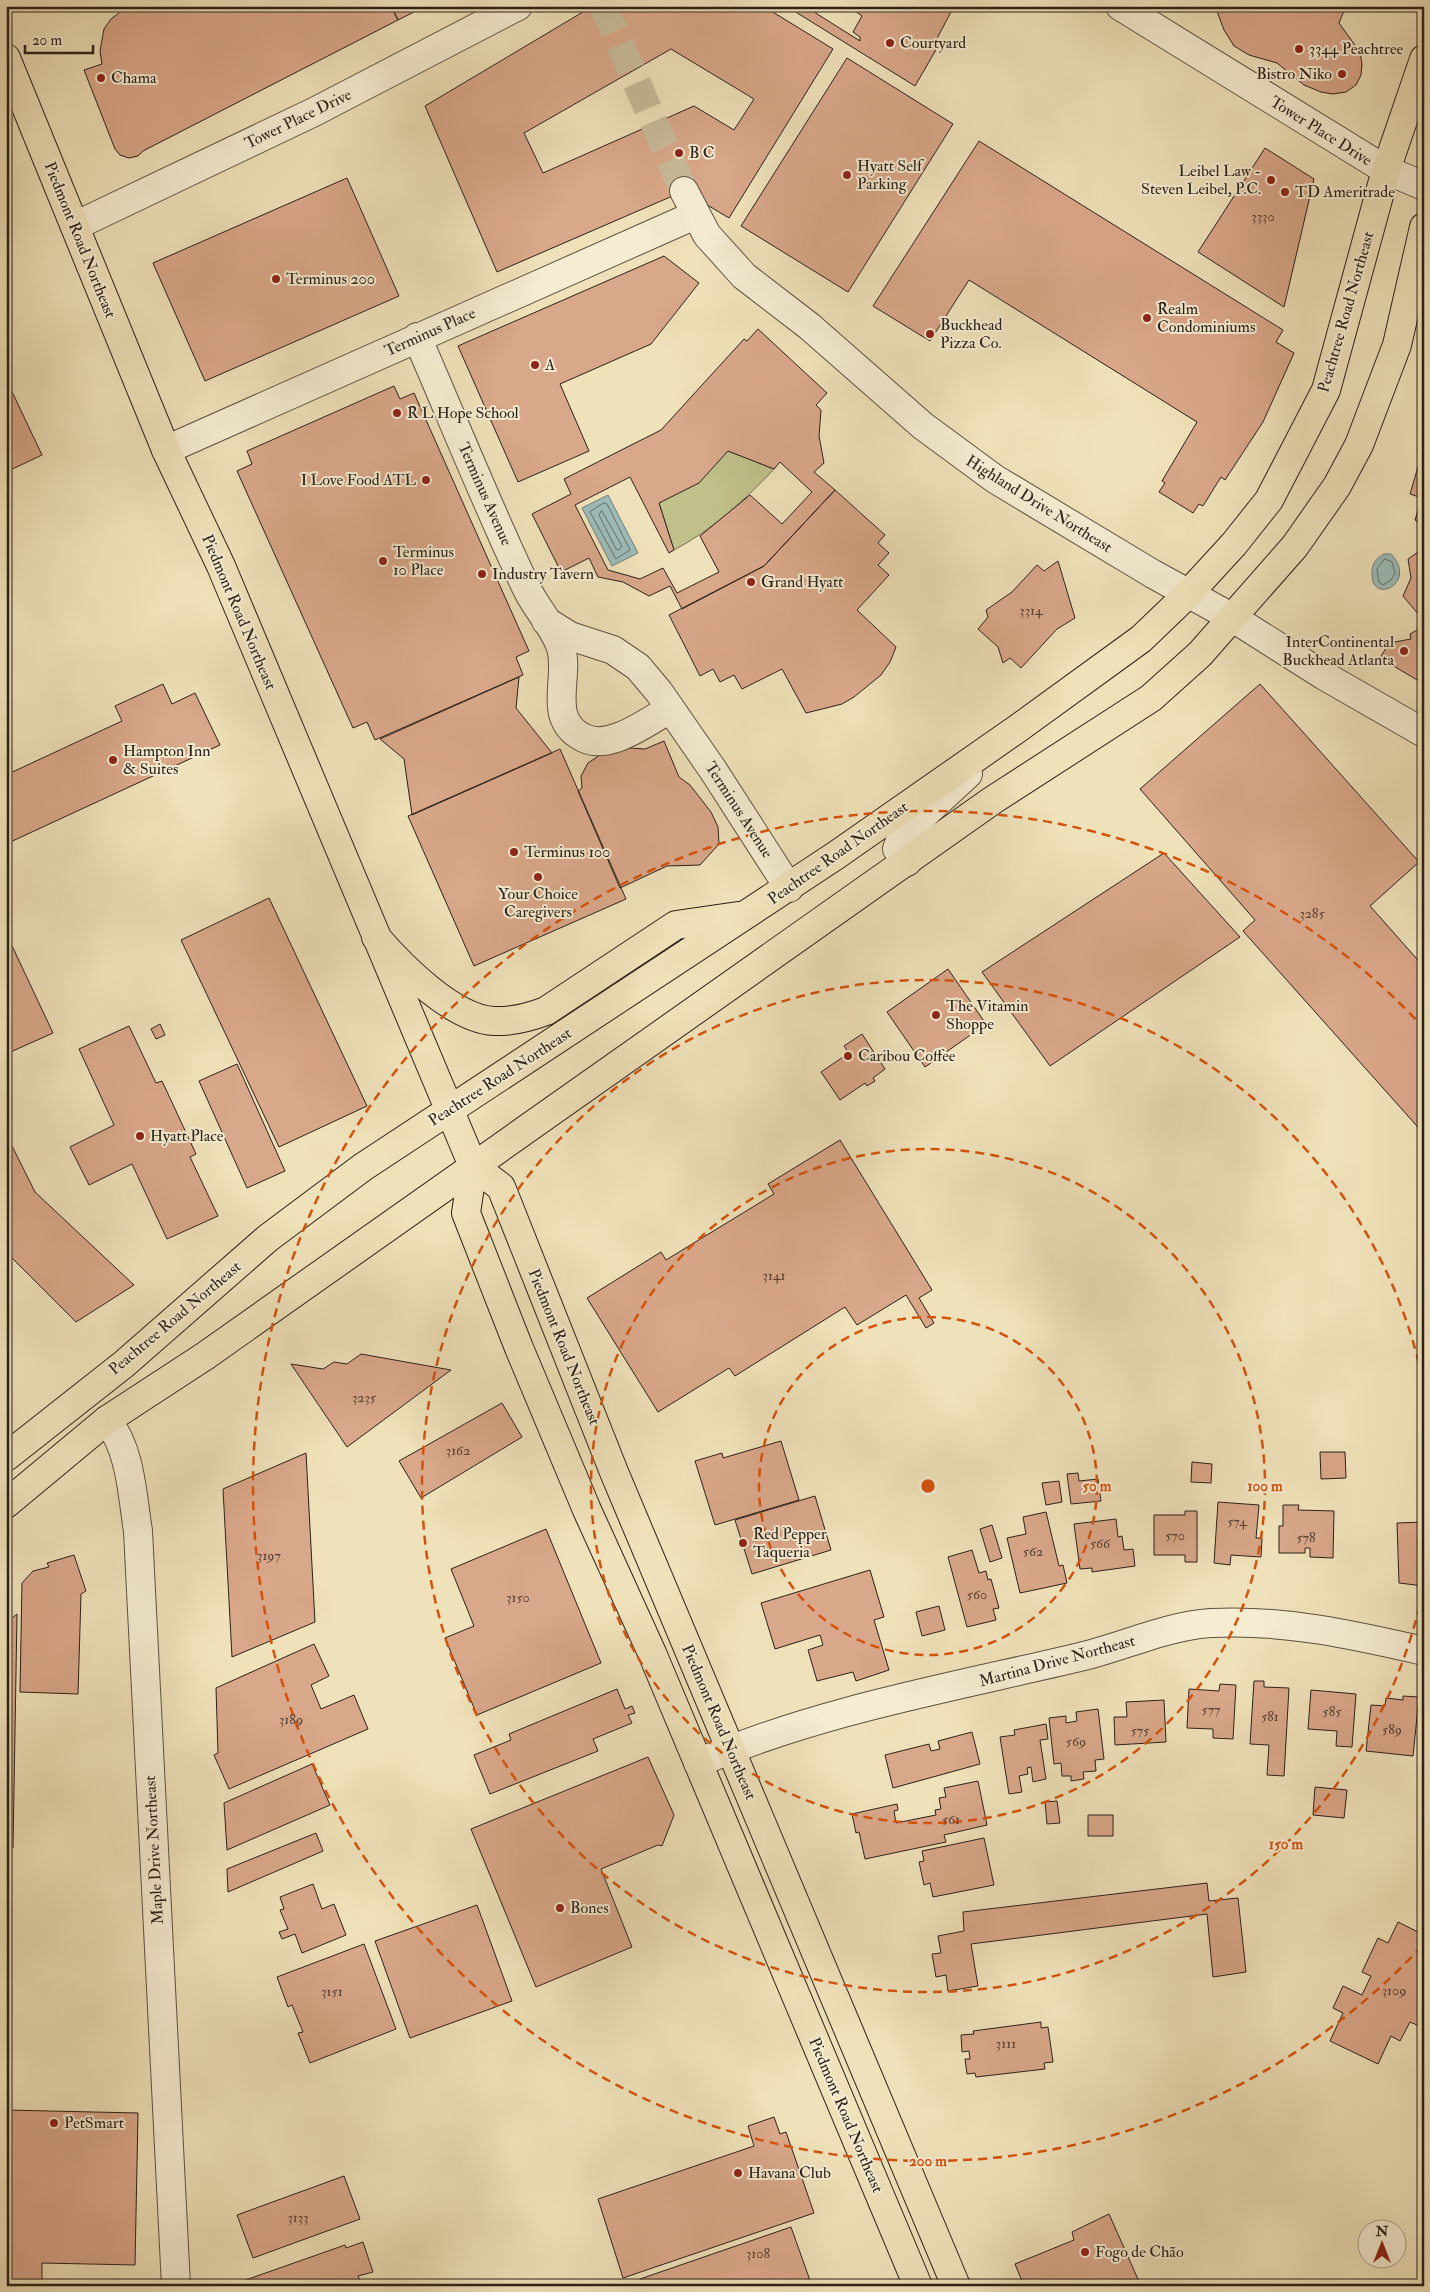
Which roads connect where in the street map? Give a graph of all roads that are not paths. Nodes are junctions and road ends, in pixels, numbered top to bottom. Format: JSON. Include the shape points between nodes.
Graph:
{"nodes":[{"id":1,"x":518,"y":6,"type":"edge"},
{"id":2,"x":1120,"y":6,"type":"edge"},
{"id":3,"x":6,"y":58,"type":"edge"},
{"id":4,"x":1424,"y":60,"type":"edge"},
{"id":5,"x":1386,"y":170,"type":"junction"},
{"id":6,"x":1424,"y":186,"type":"edge"},
{"id":7,"x":690,"y":203,"type":"joint"},
{"id":8,"x":75,"y":226,"type":"junction"},
{"id":9,"x":1424,"y":227,"type":"edge"},
{"id":10,"x":417,"y":337,"type":"junction"},
{"id":11,"x":166,"y":450,"type":"junction"},
{"id":12,"x":1189,"y":593,"type":"junction"},
{"id":13,"x":1233,"y":618,"type":"junction"},
{"id":14,"x":546,"y":621,"type":"junction"},
{"id":15,"x":670,"y":709,"type":"junction"},
{"id":16,"x":1018,"y":729,"type":"junction"},
{"id":17,"x":1424,"y":733,"type":"edge"},
{"id":18,"x":907,"y":862,"type":"junction"},
{"id":19,"x":790,"y":888,"type":"junction"},
{"id":20,"x":747,"y":915,"type":"junction"},
{"id":21,"x":376,"y":937,"type":"junction"},
{"id":22,"x":450,"y":1110,"type":"junction"},
{"id":23,"x":473,"y":1166,"type":"junction"},
{"id":24,"x":107,"y":1420,"type":"junction"},
{"id":25,"x":6,"y":1457,"type":"edge"},
{"id":26,"x":6,"y":1504,"type":"edge"},
{"id":27,"x":1424,"y":1651,"type":"edge"},
{"id":28,"x":730,"y":1748,"type":"junction"},
{"id":29,"x":698,"y":1763,"type":"junction"},
{"id":30,"x":176,"y":2286,"type":"edge"},
{"id":31,"x":918,"y":2286,"type":"edge"},
{"id":32,"x":956,"y":2286,"type":"edge"}],
"edges":[{"from":1,"to":8,"type":"street","name":"Tower Place Drive","via":[[314,112]]},
{"from":2,"to":5,"type":"street","name":"Tower Place Drive"},
{"from":3,"to":8,"type":"main road","name":"Piedmont Road Northeast"},
{"from":4,"to":5,"type":"main road","name":"Peachtree Road Northeast"},
{"from":5,"to":6,"type":"street","name":"Tower Place Drive"},
{"from":5,"to":12,"type":"main road","name":"Peachtree Road Northeast","via":[[1326,390],[1269,500]]},
{"from":7,"to":10,"type":"street","name":"Terminus Place"},
{"from":7,"to":12,"type":"street","name":"Highland Drive Northeast","via":[[707,235],[744,276],[808,326],[923,426],[995,479]]},
{"from":8,"to":11,"type":"main road","name":"Piedmont Road Northeast"},
{"from":9,"to":13,"type":"main road","via":[[1397,345],[1359,445],[1337,486],[1295,546]]},
{"from":10,"to":11,"type":"street","name":"Terminus Place"},
{"from":10,"to":14,"type":"street","name":"Terminus Avenue","via":[[527,589]]},
{"from":11,"to":21,"type":"main road","name":"Piedmont Road Northeast","via":[[221,566]]},
{"from":12,"to":13,"type":"street","name":"Highland Drive Northeast"},
{"from":12,"to":16,"type":"main road","name":"Peachtree Road Northeast","via":[[1141,639]]},
{"from":13,"to":17,"type":"street","name":"Highland Drive Northeast","via":[[1322,675]]},
{"from":13,"to":18,"type":"main road","via":[[1200,654],[1151,698],[993,800]]},
{"from":14,"to":15,"type":"street","name":"Terminus Avenue","via":[[570,636],[613,650],[638,667]]},
{"from":14,"to":15,"type":"street","name":"Terminus Avenue","via":[[560,645],[564,660],[560,697],[564,716],[573,730],[585,738],[602,741],[623,736]]},
{"from":15,"to":19,"type":"street","name":"Terminus Avenue"},
{"from":16,"to":18,"type":"street","via":[[902,835],[897,849]]},
{"from":16,"to":19,"type":"main road","name":"Peachtree Road Northeast"},
{"from":18,"to":23,"type":"main road"},
{"from":19,"to":20,"type":"main road","name":"Peachtree Road Northeast"},
{"from":20,"to":21,"type":"main road","via":[[676,925],[546,1011],[525,1018],[494,1021],[461,1011],[431,990],[403,968]]},
{"from":20,"to":22,"type":"main road","name":"Peachtree Road Northeast"},
{"from":21,"to":22,"type":"main road","name":"Piedmont Road Northeast"},
{"from":22,"to":23,"type":"main road","name":"Piedmont Road Northeast"},
{"from":22,"to":25,"type":"main road","name":"Peachtree Road Northeast","via":[[362,1168],[268,1238],[124,1364]]},
{"from":23,"to":24,"type":"main road","via":[[206,1356]]},
{"from":23,"to":28,"type":"main road","name":"Piedmont Road Northeast","via":[[501,1187],[614,1472]]},
{"from":23,"to":29,"type":"main road","name":"Piedmont Road Northeast","via":[[466,1213],[519,1348]]},
{"from":24,"to":26,"type":"main road"},
{"from":24,"to":30,"type":"street","name":"Maple Drive Northeast","via":[[116,1430],[125,1455],[138,1531]]},
{"from":27,"to":28,"type":"street","name":"Martina Drive Northeast","via":[[1308,1628],[1250,1622],[1209,1623],[838,1715]]},
{"from":28,"to":29,"type":"street","name":"Martina Drive Northeast"},
{"from":28,"to":32,"type":"main road","name":"Piedmont Road Northeast"},
{"from":29,"to":31,"type":"main road","name":"Piedmont Road Northeast"}]}
